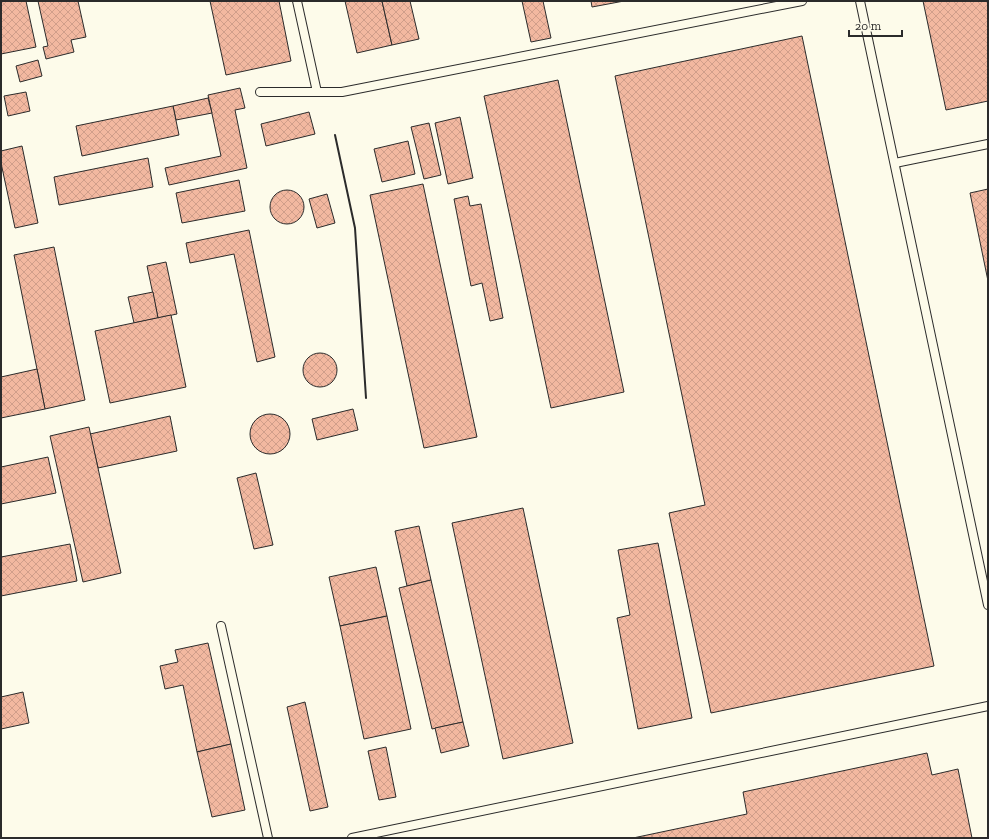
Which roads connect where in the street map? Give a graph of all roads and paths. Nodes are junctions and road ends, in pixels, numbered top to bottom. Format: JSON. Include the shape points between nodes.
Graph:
{"nodes":[{"id":1,"x":297,"y":1,"type":"edge"},
{"id":2,"x":802,"y":1,"type":"edge"},
{"id":3,"x":860,"y":1,"type":"edge"},
{"id":4,"x":260,"y":92,"type":"dead end"},
{"id":5,"x":317,"y":92,"type":"junction"},
{"id":6,"x":988,"y":144,"type":"edge"},
{"id":7,"x":895,"y":163,"type":"junction"},
{"id":8,"x":988,"y":605,"type":"edge"},
{"id":9,"x":221,"y":626,"type":"dead end"},
{"id":10,"x":988,"y":706,"type":"edge"},
{"id":11,"x":268,"y":838,"type":"edge"},
{"id":12,"x":352,"y":838,"type":"edge"}],
"edges":[{"from":1,"to":5,"type":"lane"},
{"from":2,"to":5,"type":"lane","via":[[342,92]]},
{"from":3,"to":7,"type":"lane"},
{"from":4,"to":5,"type":"lane"},
{"from":6,"to":7,"type":"lane"},
{"from":7,"to":8,"type":"lane"},
{"from":9,"to":11,"type":"lane"},
{"from":10,"to":12,"type":"lane"}]}
